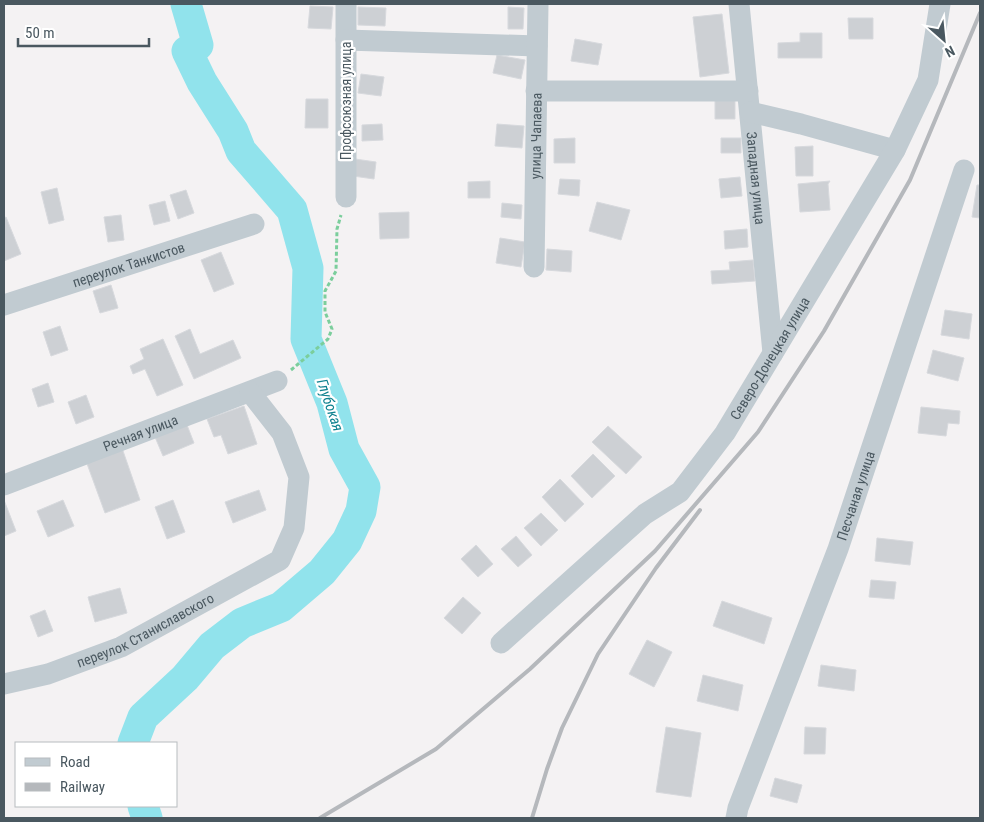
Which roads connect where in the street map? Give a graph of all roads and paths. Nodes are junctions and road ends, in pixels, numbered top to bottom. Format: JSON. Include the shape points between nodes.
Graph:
{"nodes":[{"id":1,"x":346,"y":4,"type":"edge"},
{"id":2,"x":538,"y":4,"type":"edge"},
{"id":3,"x":739,"y":4,"type":"edge"},
{"id":4,"x":940,"y":4,"type":"edge"},
{"id":5,"x":346,"y":40,"type":"junction"},
{"id":6,"x":537,"y":46,"type":"junction"},
{"id":7,"x":536,"y":91,"type":"junction"},
{"id":8,"x":748,"y":91,"type":"junction"},
{"id":9,"x":750,"y":112,"type":"junction"},
{"id":10,"x":894,"y":150,"type":"junction"},
{"id":11,"x":964,"y":170,"type":"dead end"},
{"id":12,"x":346,"y":197,"type":"joint"},
{"id":13,"x":254,"y":224,"type":"dead end"},
{"id":14,"x":534,"y":266,"type":"dead end"},
{"id":15,"x":4,"y":305,"type":"edge"},
{"id":16,"x":774,"y":353,"type":"junction"},
{"id":17,"x":297,"y":365,"type":"dead end"},
{"id":18,"x":277,"y":381,"type":"dead end"},
{"id":19,"x":250,"y":392,"type":"junction"},
{"id":20,"x":4,"y":485,"type":"edge"},
{"id":21,"x":501,"y":643,"type":"dead end"},
{"id":22,"x":4,"y":684,"type":"edge"},
{"id":23,"x":736,"y":818,"type":"edge"}],
"edges":[{"from":1,"to":5,"type":"street","name":"Профсоюзная улица"},
{"from":2,"to":6,"type":"street","name":"улица Чапаева"},
{"from":3,"to":8,"type":"street","name":"Западная улица"},
{"from":4,"to":10,"type":"street","name":"Северо-Донецкая улица","via":[[928,80]]},
{"from":5,"to":6,"type":"street"},
{"from":5,"to":12,"type":"street","name":"Профсоюзная улица"},
{"from":6,"to":7,"type":"street","name":"улица Чапаева"},
{"from":7,"to":8,"type":"street"},
{"from":7,"to":14,"type":"street","name":"улица Чапаева"},
{"from":8,"to":9,"type":"street","name":"Западная улица"},
{"from":9,"to":10,"type":"street"},
{"from":9,"to":16,"type":"street","name":"Западная улица"},
{"from":10,"to":16,"type":"street","name":"Северо-Донецкая улица"},
{"from":11,"to":23,"type":"street","name":"Песчаная улица","via":[[838,549]]},
{"from":12,"to":17,"type":"path","via":[[337,229],[336,272],[325,292],[325,312],[332,329],[328,339]]},
{"from":13,"to":15,"type":"street","name":"переулок Танкистов"},
{"from":16,"to":21,"type":"street","name":"Северо-Донецкая улица","via":[[725,433],[680,492],[645,514]]},
{"from":18,"to":19,"type":"street","name":"Речная улица"},
{"from":19,"to":20,"type":"street","name":"Речная улица"},
{"from":19,"to":22,"type":"street","name":"переулок Станиславского","via":[[282,433],[299,477],[294,528],[280,560],[121,648],[48,674]]}]}
